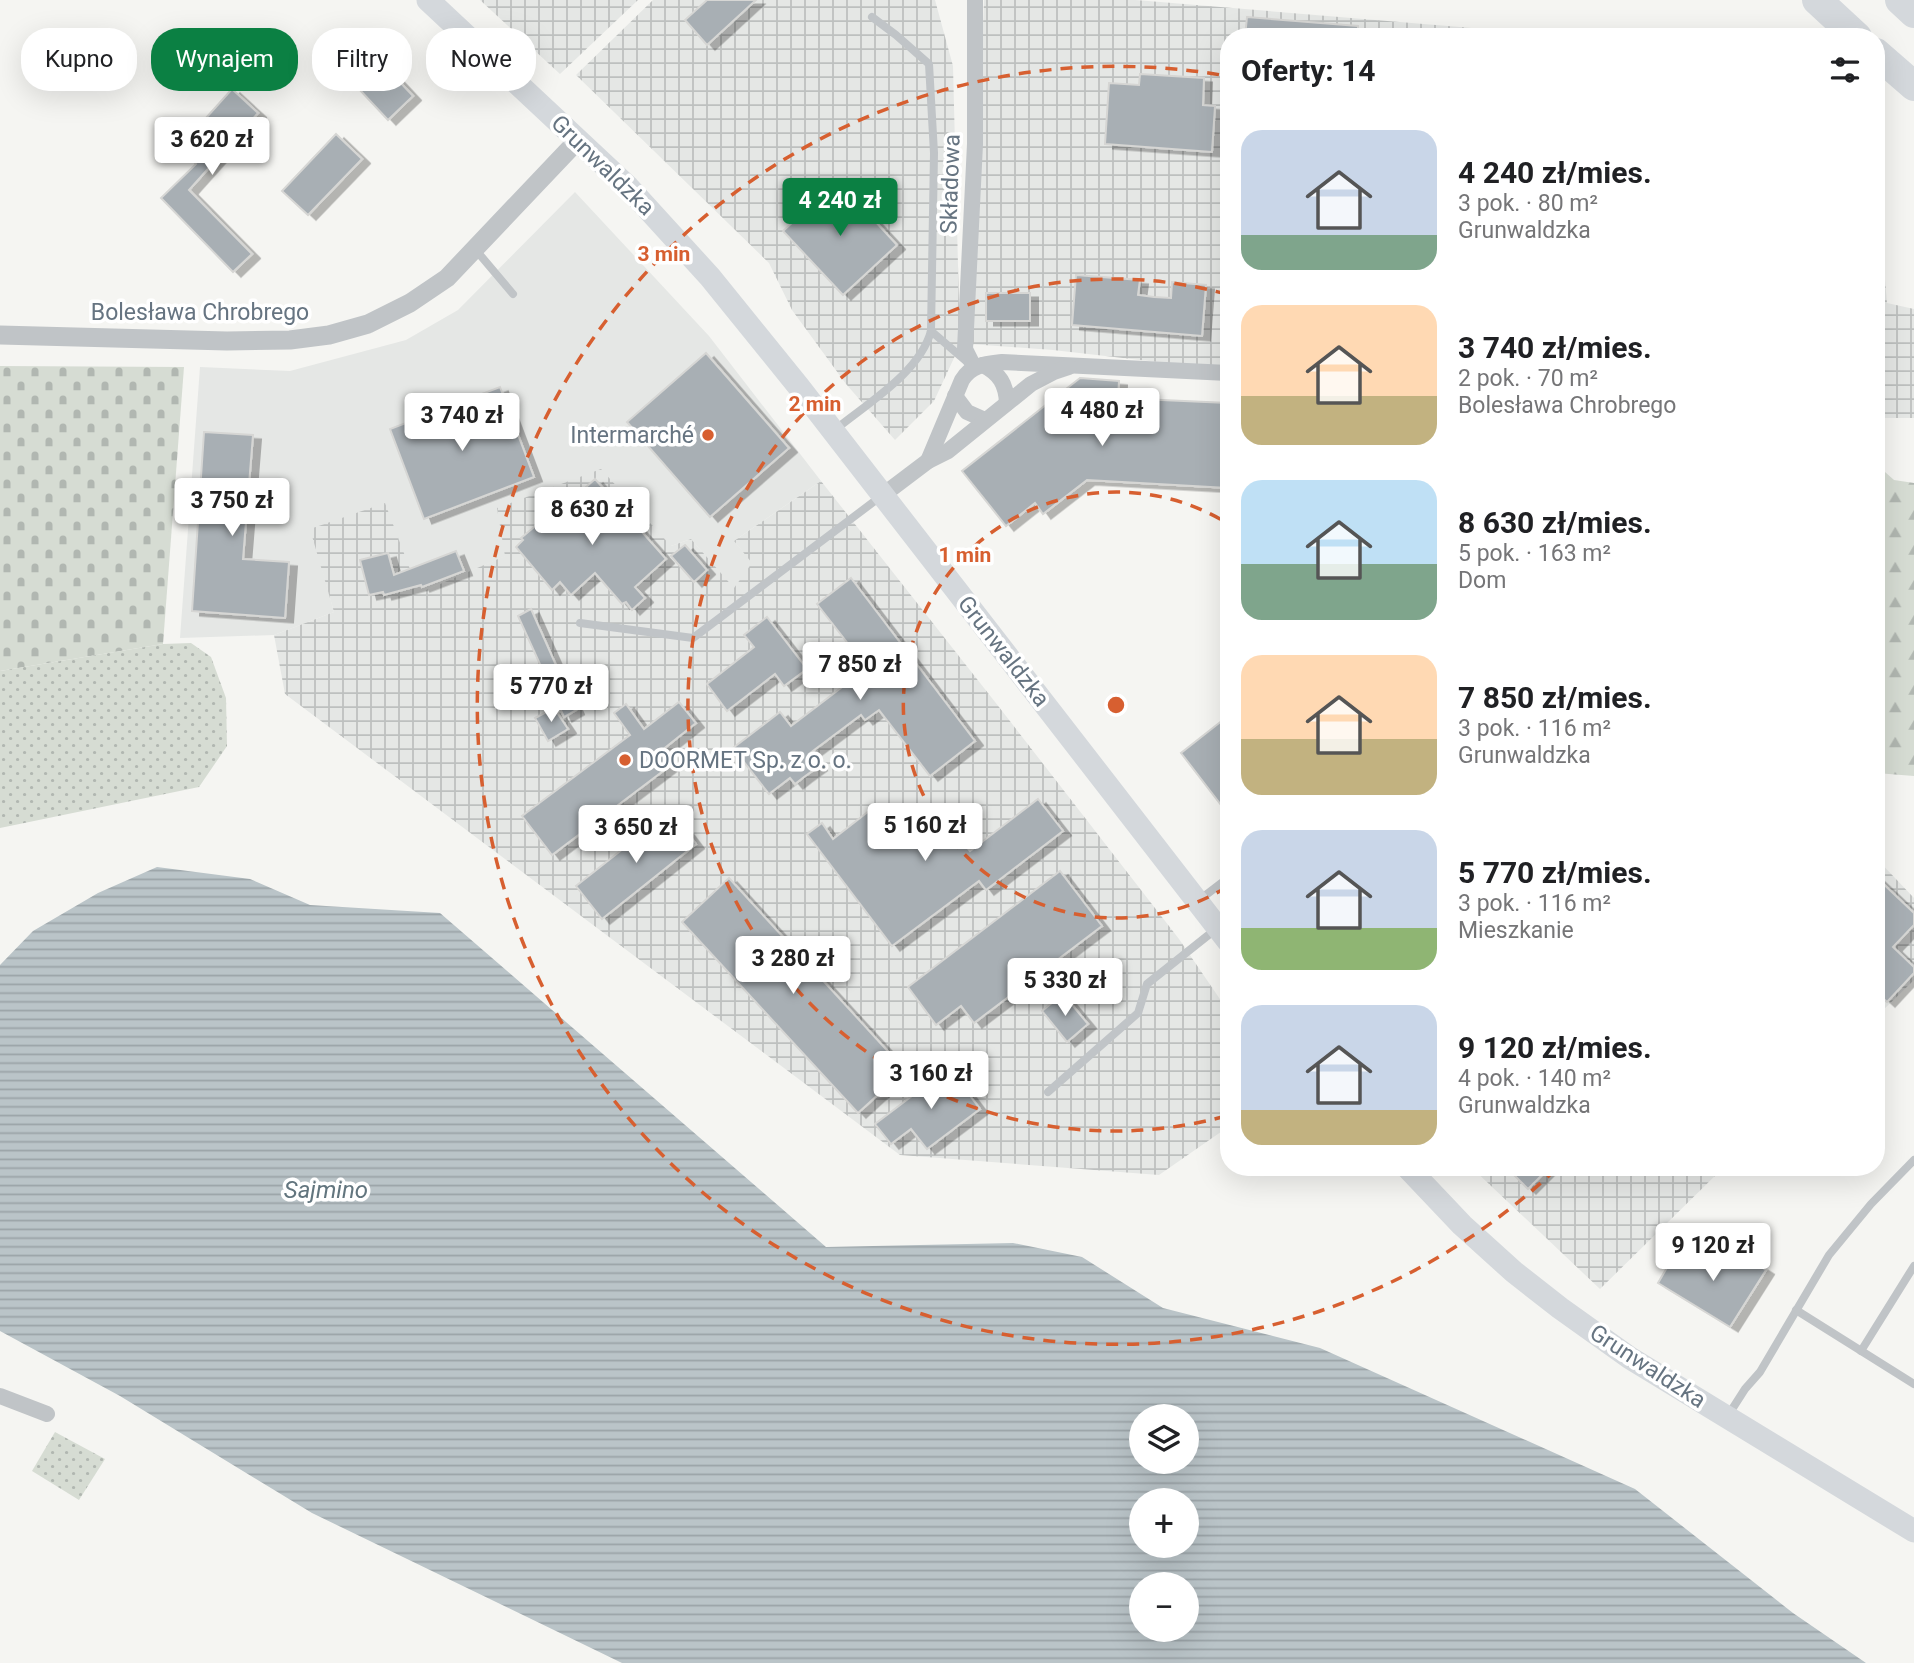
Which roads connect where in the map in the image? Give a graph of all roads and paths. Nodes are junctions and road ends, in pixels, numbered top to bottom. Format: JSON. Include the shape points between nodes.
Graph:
{"nodes":[{"id":1,"x":428,"y":0,"type":"edge"},
{"id":2,"x":975,"y":0,"type":"edge"},
{"id":3,"x":1817,"y":0,"type":"edge"},
{"id":4,"x":1900,"y":0,"type":"edge"},
{"id":5,"x":1914,"y":13,"type":"edge"},
{"id":6,"x":872,"y":17,"type":"dead end"},
{"id":7,"x":1847,"y":28,"type":"edge"},
{"id":8,"x":1885,"y":61,"type":"edge"},
{"id":9,"x":1914,"y":86,"type":"edge"},
{"id":10,"x":578,"y":140,"type":"junction"},
{"id":11,"x":475,"y":249,"type":"junction"},
{"id":12,"x":513,"y":294,"type":"dead end"},
{"id":13,"x":931,"y":331,"type":"junction"},
{"id":14,"x":0,"y":335,"type":"edge"},
{"id":15,"x":1078,"y":365,"type":"junction"},
{"id":16,"x":979,"y":366,"type":"junction"},
{"id":17,"x":1220,"y":373,"type":"edge"},
{"id":18,"x":955,"y":397,"type":"junction"},
{"id":19,"x":1007,"y":403,"type":"junction"},
{"id":20,"x":985,"y":420,"type":"junction"},
{"id":21,"x":834,"y":431,"type":"junction"},
{"id":22,"x":928,"y":461,"type":"junction"},
{"id":23,"x":883,"y":495,"type":"junction"},
{"id":24,"x":580,"y":623,"type":"dead end"},
{"id":25,"x":1220,"y":884,"type":"edge"},
{"id":26,"x":1198,"y":901,"type":"junction"},
{"id":27,"x":1220,"y":930,"type":"edge"},
{"id":28,"x":1220,"y":936,"type":"edge"},
{"id":29,"x":1048,"y":1092,"type":"dead end"},
{"id":30,"x":1914,"y":1160,"type":"edge"},
{"id":31,"x":1416,"y":1176,"type":"edge"},
{"id":32,"x":1914,"y":1266,"type":"edge"},
{"id":33,"x":1796,"y":1310,"type":"junction"},
{"id":34,"x":1861,"y":1351,"type":"junction"},
{"id":35,"x":1914,"y":1384,"type":"edge"},
{"id":36,"x":0,"y":1396,"type":"edge"},
{"id":37,"x":47,"y":1414,"type":"dead end"},
{"id":38,"x":1728,"y":1417,"type":"junction"},
{"id":39,"x":1914,"y":1531,"type":"edge"}],
"edges":[{"from":1,"to":10,"type":"main road","name":"Grunwaldzka"},
{"from":2,"to":16,"type":"street","name":"Składowa","via":[[975,144],[965,349]]},
{"from":3,"to":7,"type":"highway"},
{"from":4,"to":5,"type":"highway"},
{"from":6,"to":13,"type":"lane","via":[[929,64],[934,153]]},
{"from":8,"to":9,"type":"highway"},
{"from":10,"to":11,"type":"street","name":"Bolesława Chrobrego"},
{"from":10,"to":21,"type":"main road","name":"Grunwaldzka","via":[[672,233]]},
{"from":11,"to":12,"type":"lane"},
{"from":11,"to":14,"type":"street","name":"Bolesława Chrobrego","via":[[447,278],[410,303],[368,324],[329,335],[227,341]]},
{"from":13,"to":16,"type":"lane"},
{"from":13,"to":21,"type":"lane","via":[[907,371]]},
{"from":15,"to":16,"type":"street","via":[[1002,362]]},
{"from":15,"to":17,"type":"street"},
{"from":15,"to":19,"type":"street","via":[[1031,384]]},
{"from":16,"to":18,"type":"street","via":[[967,372]]},
{"from":16,"to":19,"type":"street","name":"Składowa","via":[[1003,381]]},
{"from":18,"to":20,"type":"street","via":[[967,412]]},
{"from":18,"to":22,"type":"street"},
{"from":19,"to":20,"type":"street"},
{"from":20,"to":22,"type":"street","via":[[948,451]]},
{"from":21,"to":23,"type":"main road","name":"Grunwaldzka"},
{"from":22,"to":23,"type":"street"},
{"from":23,"to":24,"type":"lane","via":[[693,638]]},
{"from":23,"to":26,"type":"main road","name":"Grunwaldzka"},
{"from":25,"to":26,"type":"lane"},
{"from":26,"to":27,"type":"main road","name":"Grunwaldzka"},
{"from":28,"to":29,"type":"lane","via":[[1147,984],[1138,1013]]},
{"from":30,"to":33,"type":"lane","via":[[1829,1255]]},
{"from":31,"to":38,"type":"main road","name":"Grunwaldzka","via":[[1542,1294],[1630,1357]]},
{"from":32,"to":34,"type":"lane"},
{"from":33,"to":34,"type":"lane"},
{"from":33,"to":38,"type":"lane"},
{"from":34,"to":35,"type":"lane"},
{"from":36,"to":37,"type":"street"},
{"from":38,"to":39,"type":"main road","name":"Grunwaldzka"}]}
